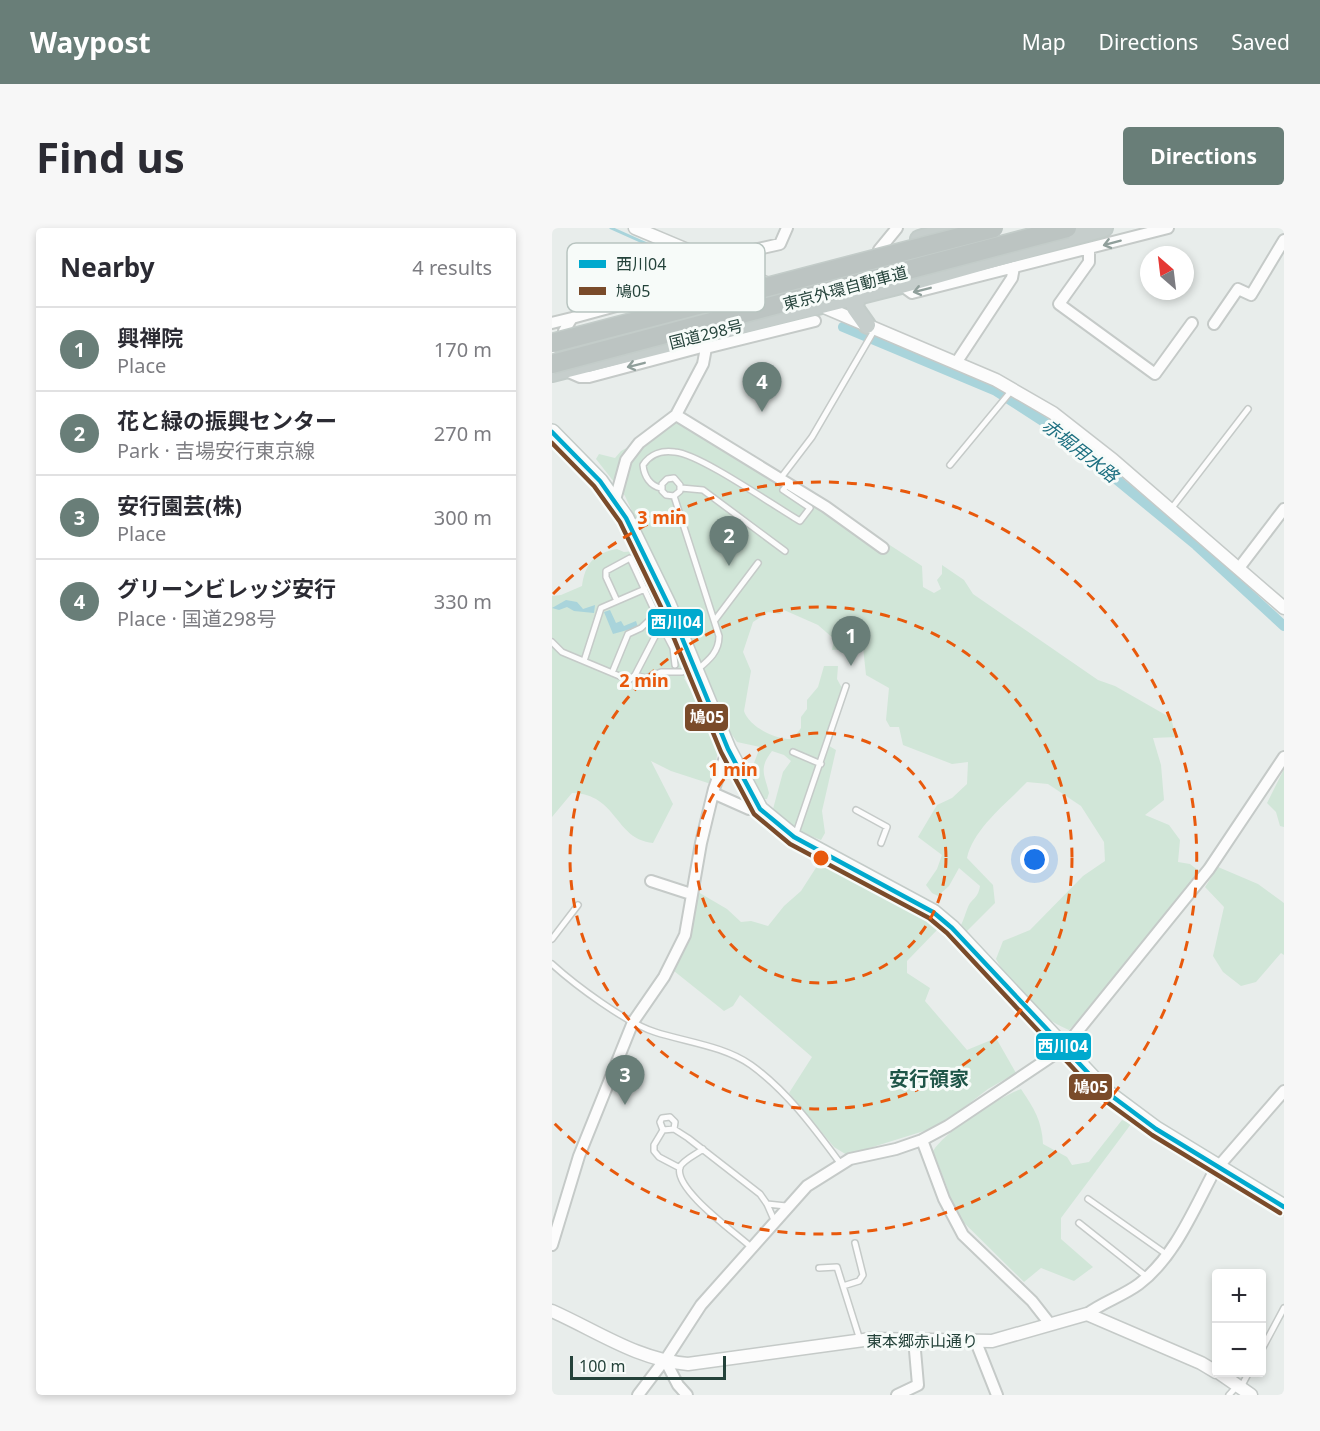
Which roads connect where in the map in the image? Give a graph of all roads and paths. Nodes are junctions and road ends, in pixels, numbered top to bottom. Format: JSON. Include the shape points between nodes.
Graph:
{"nodes":[{"id":1,"x":635,"y":228,"type":"edge"},
{"id":2,"x":787,"y":228,"type":"edge"},
{"id":3,"x":897,"y":228,"type":"edge"},
{"id":4,"x":957,"y":228,"type":"edge"},
{"id":5,"x":994,"y":228,"type":"edge"},
{"id":6,"x":1067,"y":228,"type":"edge"},
{"id":7,"x":1104,"y":228,"type":"edge"},
{"id":8,"x":1168,"y":228,"type":"edge"},
{"id":9,"x":1284,"y":240,"type":"edge"},
{"id":10,"x":670,"y":243,"type":"edge"},
{"id":11,"x":765,"y":248,"type":"edge"},
{"id":12,"x":1089,"y":249,"type":"junction"},
{"id":13,"x":879,"y":250,"type":"junction"},
{"id":14,"x":1014,"y":267,"type":"junction"},
{"id":15,"x":765,"y":281,"type":"edge"},
{"id":16,"x":765,"y":282,"type":"edge"},
{"id":17,"x":765,"y":283,"type":"edge"},
{"id":18,"x":901,"y":285,"type":"junction"},
{"id":19,"x":857,"y":295,"type":"junction"},
{"id":20,"x":765,"y":311,"type":"edge"},
{"id":21,"x":635,"y":312,"type":"edge"},
{"id":22,"x":638,"y":312,"type":"edge"},
{"id":23,"x":763,"y":312,"type":"edge"},
{"id":24,"x":817,"y":313,"type":"junction"},
{"id":25,"x":1192,"y":323,"type":"dead end"},
{"id":26,"x":1214,"y":324,"type":"dead end"},
{"id":27,"x":871,"y":327,"type":"junction"},
{"id":28,"x":727,"y":328,"type":"junction"},
{"id":29,"x":558,"y":330,"type":"edge"},
{"id":30,"x":706,"y":348,"type":"junction"},
{"id":31,"x":957,"y":363,"type":"junction"},
{"id":32,"x":556,"y":369,"type":"edge"},
{"id":33,"x":1013,"y":389,"type":"junction"},
{"id":34,"x":1248,"y":409,"type":"dead end"},
{"id":35,"x":676,"y":415,"type":"junction"},
{"id":36,"x":552,"y":432,"type":"edge"},
{"id":37,"x":950,"y":465,"type":"dead end"},
{"id":38,"x":784,"y":481,"type":"junction"},
{"id":39,"x":662,"y":488,"type":"junction"},
{"id":40,"x":681,"y":488,"type":"junction"},
{"id":41,"x":674,"y":496,"type":"junction"},
{"id":42,"x":615,"y":500,"type":"junction"},
{"id":43,"x":1284,"y":508,"type":"edge"},
{"id":44,"x":1171,"y":509,"type":"junction"},
{"id":45,"x":883,"y":549,"type":"dead end"},
{"id":46,"x":785,"y":551,"type":"dead end"},
{"id":47,"x":758,"y":563,"type":"dead end"},
{"id":48,"x":1239,"y":568,"type":"junction"},
{"id":49,"x":645,"y":589,"type":"junction"},
{"id":50,"x":617,"y":601,"type":"junction"},
{"id":51,"x":1284,"y":608,"type":"edge"},
{"id":52,"x":656,"y":614,"type":"junction"},
{"id":53,"x":715,"y":620,"type":"junction"},
{"id":54,"x":661,"y":626,"type":"junction"},
{"id":55,"x":552,"y":642,"type":"edge"},
{"id":56,"x":584,"y":661,"type":"junction"},
{"id":57,"x":675,"y":665,"type":"dead end"},
{"id":58,"x":689,"y":671,"type":"junction"},
{"id":59,"x":612,"y":673,"type":"junction"},
{"id":60,"x":636,"y":675,"type":"junction"},
{"id":61,"x":846,"y":686,"type":"dead end"},
{"id":62,"x":728,"y":750,"type":"junction"},
{"id":63,"x":793,"y":752,"type":"dead end"},
{"id":64,"x":1284,"y":757,"type":"edge"},
{"id":65,"x":821,"y":764,"type":"junction"},
{"id":66,"x":713,"y":793,"type":"junction"},
{"id":67,"x":756,"y":803,"type":"junction"},
{"id":68,"x":856,"y":810,"type":"dead end"},
{"id":69,"x":794,"y":837,"type":"junction"},
{"id":70,"x":881,"y":843,"type":"dead end"},
{"id":71,"x":651,"y":881,"type":"dead end"},
{"id":72,"x":691,"y":894,"type":"junction"},
{"id":73,"x":578,"y":905,"type":"dead end"},
{"id":74,"x":552,"y":939,"type":"edge"},
{"id":75,"x":552,"y":964,"type":"edge"},
{"id":76,"x":633,"y":1022,"type":"junction"},
{"id":77,"x":1064,"y":1047,"type":"junction"},
{"id":78,"x":1284,"y":1091,"type":"edge"},
{"id":79,"x":674,"y":1129,"type":"junction"},
{"id":80,"x":663,"y":1130,"type":"junction"},
{"id":81,"x":922,"y":1140,"type":"junction"},
{"id":82,"x":703,"y":1149,"type":"junction"},
{"id":83,"x":840,"y":1163,"type":"junction"},
{"id":84,"x":1218,"y":1167,"type":"junction"},
{"id":85,"x":680,"y":1168,"type":"junction"},
{"id":86,"x":1088,"y":1198,"type":"dead end"},
{"id":87,"x":767,"y":1204,"type":"junction"},
{"id":88,"x":786,"y":1206,"type":"junction"},
{"id":89,"x":1284,"y":1207,"type":"edge"},
{"id":90,"x":774,"y":1220,"type":"junction"},
{"id":91,"x":1079,"y":1223,"type":"dead end"},
{"id":92,"x":855,"y":1243,"type":"dead end"},
{"id":93,"x":552,"y":1245,"type":"edge"},
{"id":94,"x":751,"y":1247,"type":"junction"},
{"id":95,"x":1166,"y":1254,"type":"junction"},
{"id":96,"x":819,"y":1268,"type":"dead end"},
{"id":97,"x":1147,"y":1278,"type":"junction"},
{"id":98,"x":843,"y":1286,"type":"junction"},
{"id":99,"x":1284,"y":1308,"type":"edge"},
{"id":100,"x":552,"y":1311,"type":"edge"},
{"id":101,"x":1087,"y":1314,"type":"junction"},
{"id":102,"x":1050,"y":1324,"type":"junction"},
{"id":103,"x":914,"y":1339,"type":"junction"},
{"id":104,"x":860,"y":1340,"type":"junction"},
{"id":105,"x":976,"y":1342,"type":"junction"},
{"id":106,"x":1266,"y":1342,"type":"edge"},
{"id":107,"x":665,"y":1362,"type":"junction"},
{"id":108,"x":1212,"y":1369,"type":"edge"},
{"id":109,"x":1225,"y":1377,"type":"edge"},
{"id":110,"x":1245,"y":1377,"type":"edge"},
{"id":111,"x":1239,"y":1386,"type":"junction"},
{"id":112,"x":638,"y":1395,"type":"edge"},
{"id":113,"x":687,"y":1395,"type":"edge"},
{"id":114,"x":897,"y":1395,"type":"edge"},
{"id":115,"x":997,"y":1395,"type":"edge"},
{"id":116,"x":1229,"y":1395,"type":"edge"},
{"id":117,"x":1251,"y":1395,"type":"edge"}],
"edges":[{"from":1,"to":10,"type":"street"},
{"from":2,"to":11,"type":"street","via":[[780,244]]},
{"from":3,"to":13,"type":"street"},
{"from":4,"to":13,"type":"highway"},
{"from":5,"to":16,"type":"highway","name":"東京外環自動車道","bridge":true},
{"from":6,"to":20,"type":"highway","name":"東京外環自動車道","bridge":true},
{"from":7,"to":18,"type":"highway","name":"国道298号"},
{"from":8,"to":12,"type":"street","one_way":true},
{"from":9,"to":26,"type":"street","via":[[1251,295],[1238,289]]},
{"from":12,"to":14,"type":"street"},
{"from":12,"to":25,"type":"street","via":[[1089,262],[1059,304],[1145,368],[1155,374]]},
{"from":13,"to":15,"type":"highway"},
{"from":14,"to":18,"type":"street","one_way":true,"via":[[912,293]]},
{"from":14,"to":31,"type":"street","via":[[1012,278]]},
{"from":17,"to":24,"type":"street"},
{"from":18,"to":19,"type":"highway","name":"国道298号"},
{"from":19,"to":24,"type":"highway","name":"国道298号"},
{"from":19,"to":27,"type":"highway","via":[[855,308]]},
{"from":21,"to":29,"type":"highway","name":"東京外環自動車道","bridge":true},
{"from":22,"to":29,"type":"highway"},
{"from":23,"to":32,"type":"highway","name":"東京外環自動車道","bridge":true},
{"from":24,"to":27,"type":"street"},
{"from":24,"to":28,"type":"highway","name":"国道298号"},
{"from":24,"to":30,"type":"street"},
{"from":27,"to":31,"type":"street"},
{"from":27,"to":38,"type":"lane"},
{"from":28,"to":30,"type":"street"},
{"from":28,"to":32,"type":"highway","name":"国道298号"},
{"from":30,"to":32,"type":"street","one_way":true,"via":[[589,377]]},
{"from":30,"to":35,"type":"street","via":[[703,364]]},
{"from":31,"to":33,"type":"street"},
{"from":33,"to":37,"type":"lane"},
{"from":33,"to":44,"type":"street","via":[[1084,436]]},
{"from":34,"to":44,"type":"lane"},
{"from":35,"to":38,"type":"street"},
{"from":35,"to":42,"type":"street","via":[[631,451]]},
{"from":36,"to":42,"type":"main road"},
{"from":38,"to":39,"type":"lane","via":[[783,490],[810,508],[800,521],[681,453],[657,453],[643,465],[653,485]]},
{"from":38,"to":45,"type":"street"},
{"from":39,"to":40,"type":"lane","via":[[664,480],[670,478],[678,481]]},
{"from":39,"to":41,"type":"lane","via":[[666,495]]},
{"from":40,"to":41,"type":"lane"},
{"from":40,"to":46,"type":"lane","via":[[703,490]]},
{"from":41,"to":53,"type":"lane"},
{"from":42,"to":58,"type":"main road","via":[[649,563]]},
{"from":43,"to":48,"type":"street"},
{"from":44,"to":48,"type":"street"},
{"from":47,"to":53,"type":"lane"},
{"from":48,"to":51,"type":"street"},
{"from":49,"to":50,"type":"lane"},
{"from":49,"to":50,"type":"lane","via":[[630,558],[606,571]]},
{"from":49,"to":52,"type":"lane"},
{"from":50,"to":56,"type":"lane","via":[[601,608]]},
{"from":52,"to":54,"type":"lane"},
{"from":52,"to":59,"type":"lane","via":[[628,634]]},
{"from":53,"to":58,"type":"lane","via":[[719,646]]},
{"from":54,"to":57,"type":"lane","via":[[673,648]]},
{"from":54,"to":60,"type":"lane"},
{"from":55,"to":56,"type":"lane","via":[[562,652]]},
{"from":56,"to":59,"type":"lane"},
{"from":58,"to":60,"type":"lane","via":[[661,672],[646,678]]},
{"from":58,"to":62,"type":"main road"},
{"from":59,"to":60,"type":"lane","via":[[629,680]]},
{"from":61,"to":65,"type":"lane"},
{"from":62,"to":66,"type":"street"},
{"from":62,"to":67,"type":"main road"},
{"from":63,"to":65,"type":"lane"},
{"from":64,"to":77,"type":"street","via":[[1209,869]]},
{"from":65,"to":69,"type":"lane"},
{"from":66,"to":67,"type":"street","via":[[749,809]]},
{"from":66,"to":72,"type":"street"},
{"from":67,"to":69,"type":"main road"},
{"from":68,"to":70,"type":"lane","via":[[887,827]]},
{"from":69,"to":77,"type":"main road","via":[[933,912]]},
{"from":71,"to":72,"type":"street"},
{"from":72,"to":76,"type":"street","via":[[685,935],[676,955]]},
{"from":73,"to":74,"type":"lane"},
{"from":75,"to":76,"type":"lane"},
{"from":76,"to":83,"type":"lane","via":[[750,1064],[805,1115]]},
{"from":76,"to":93,"type":"street","via":[[579,1156]]},
{"from":77,"to":81,"type":"street"},
{"from":77,"to":84,"type":"main road","via":[[1105,1091],[1129,1110]]},
{"from":78,"to":84,"type":"street"},
{"from":79,"to":80,"type":"lane"},
{"from":79,"to":80,"type":"lane","via":[[675,1122],[666,1115],[660,1122]]},
{"from":79,"to":82,"type":"lane"},
{"from":80,"to":85,"type":"lane","via":[[654,1151]]},
{"from":81,"to":83,"type":"street"},
{"from":81,"to":102,"type":"street","via":[[944,1199],[963,1235],[1032,1301]]},
{"from":82,"to":85,"type":"lane"},
{"from":82,"to":87,"type":"lane","via":[[760,1194]]},
{"from":83,"to":88,"type":"street"},
{"from":84,"to":89,"type":"main road"},
{"from":84,"to":95,"type":"street"},
{"from":85,"to":94,"type":"lane","via":[[687,1189]]},
{"from":86,"to":95,"type":"lane"},
{"from":87,"to":88,"type":"lane"},
{"from":87,"to":90,"type":"lane"},
{"from":88,"to":90,"type":"street"},
{"from":90,"to":94,"type":"street"},
{"from":91,"to":97,"type":"lane"},
{"from":92,"to":98,"type":"lane","via":[[863,1275],[859,1281]]},
{"from":94,"to":107,"type":"street","via":[[689,1320]]},
{"from":95,"to":97,"type":"street"},
{"from":96,"to":98,"type":"lane","via":[[837,1267]]},
{"from":97,"to":101,"type":"street"},
{"from":98,"to":104,"type":"lane"},
{"from":99,"to":106,"type":"lane"},
{"from":100,"to":107,"type":"street","name":"東本郷赤山通り","via":[[620,1345]]},
{"from":101,"to":102,"type":"street","name":"東本郷赤山通り"},
{"from":101,"to":108,"type":"street"},
{"from":102,"to":105,"type":"street","name":"東本郷赤山通り","via":[[1008,1338]]},
{"from":103,"to":104,"type":"street","name":"東本郷赤山通り"},
{"from":103,"to":105,"type":"street","name":"東本郷赤山通り"},
{"from":103,"to":114,"type":"street","via":[[918,1385]]},
{"from":104,"to":107,"type":"street","name":"東本郷赤山通り","via":[[712,1363]]},
{"from":105,"to":115,"type":"street"},
{"from":107,"to":112,"type":"street"},
{"from":107,"to":113,"type":"street"},
{"from":109,"to":111,"type":"street"},
{"from":110,"to":111,"type":"lane"},
{"from":111,"to":116,"type":"lane"},
{"from":111,"to":117,"type":"street"}]}
